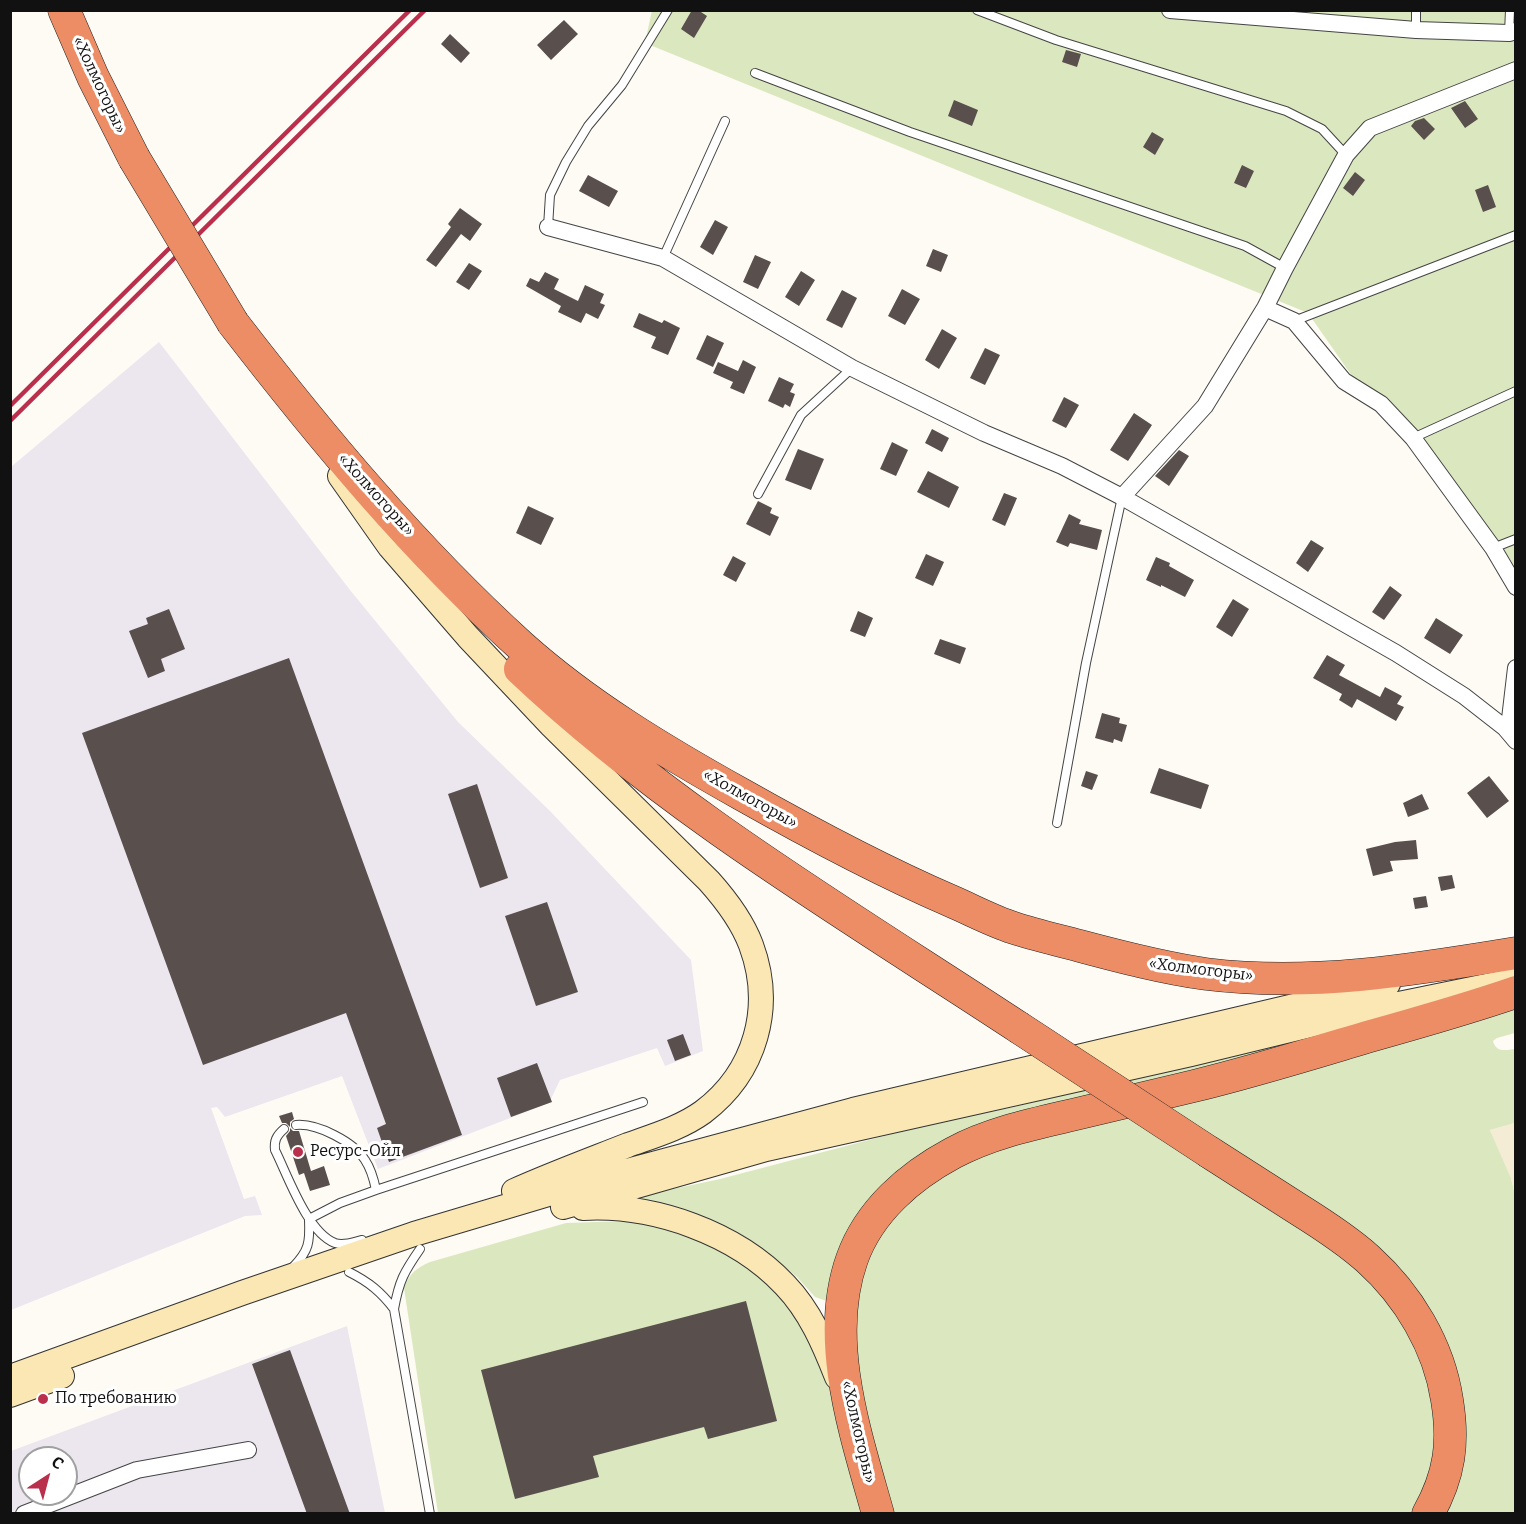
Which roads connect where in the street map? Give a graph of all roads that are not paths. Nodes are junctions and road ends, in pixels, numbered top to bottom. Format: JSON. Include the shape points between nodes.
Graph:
{"nodes":[{"id":1,"x":64,"y":10,"type":"edge"},
{"id":2,"x":668,"y":10,"type":"edge"},
{"id":3,"x":976,"y":10,"type":"edge"},
{"id":4,"x":1170,"y":10,"type":"edge"},
{"id":5,"x":1416,"y":10,"type":"edge"},
{"id":6,"x":1510,"y":10,"type":"edge"},
{"id":7,"x":1213,"y":13,"type":"edge"},
{"id":8,"x":1311,"y":16,"type":"edge"},
{"id":9,"x":1416,"y":30,"type":"junction"},
{"id":10,"x":1512,"y":32,"type":"edge"},
{"id":11,"x":1515,"y":70,"type":"edge"},
{"id":12,"x":755,"y":73,"type":"dead end"},
{"id":13,"x":724,"y":121,"type":"dead end"},
{"id":14,"x":1346,"y":155,"type":"junction"},
{"id":15,"x":548,"y":227,"type":"joint"},
{"id":16,"x":1515,"y":235,"type":"edge"},
{"id":17,"x":663,"y":258,"type":"junction"},
{"id":18,"x":1284,"y":268,"type":"junction"},
{"id":19,"x":1265,"y":308,"type":"junction"},
{"id":20,"x":1294,"y":321,"type":"junction"},
{"id":21,"x":232,"y":323,"type":"junction"},
{"id":22,"x":852,"y":368,"type":"junction"},
{"id":23,"x":1515,"y":392,"type":"edge"},
{"id":24,"x":1413,"y":438,"type":"junction"},
{"id":25,"x":330,"y":461,"type":"junction"},
{"id":26,"x":758,"y":494,"type":"dead end"},
{"id":27,"x":1122,"y":497,"type":"junction"},
{"id":28,"x":1515,"y":538,"type":"edge"},
{"id":29,"x":1493,"y":548,"type":"junction"},
{"id":30,"x":1515,"y":587,"type":"edge"},
{"id":31,"x":1515,"y":668,"type":"edge"},
{"id":32,"x":1513,"y":701,"type":"edge"},
{"id":33,"x":1510,"y":734,"type":"edge"},
{"id":34,"x":1057,"y":824,"type":"dead end"},
{"id":35,"x":1515,"y":953,"type":"edge"},
{"id":36,"x":1515,"y":980,"type":"edge"},
{"id":37,"x":1515,"y":992,"type":"edge"},
{"id":38,"x":643,"y":1101,"type":"dead end"},
{"id":39,"x":296,"y":1125,"type":"dead end"},
{"id":40,"x":284,"y":1129,"type":"dead end"},
{"id":41,"x":376,"y":1190,"type":"junction"},
{"id":42,"x":554,"y":1209,"type":"junction"},
{"id":43,"x":479,"y":1214,"type":"junction"},
{"id":44,"x":309,"y":1219,"type":"junction"},
{"id":45,"x":442,"y":1226,"type":"junction"},
{"id":46,"x":396,"y":1230,"type":"dead end"},
{"id":47,"x":376,"y":1236,"type":"dead end"},
{"id":48,"x":420,"y":1249,"type":"junction"},
{"id":49,"x":350,"y":1272,"type":"junction"},
{"id":50,"x":256,"y":1288,"type":"junction"},
{"id":51,"x":394,"y":1309,"type":"junction"},
{"id":52,"x":10,"y":1377,"type":"edge"},
{"id":53,"x":10,"y":1395,"type":"edge"},
{"id":54,"x":858,"y":1440,"type":"junction"},
{"id":55,"x":248,"y":1450,"type":"dead end"},
{"id":56,"x":24,"y":1514,"type":"edge"},
{"id":57,"x":430,"y":1514,"type":"edge"},
{"id":58,"x":878,"y":1514,"type":"edge"},
{"id":59,"x":1428,"y":1514,"type":"edge"}],
"edges":[{"from":1,"to":21,"type":"highway","name":"«Холмогоры»","bridge":true,"via":[[134,158]]},
{"from":2,"to":15,"type":"lane","via":[[622,85],[588,126],[566,162],[550,195]]},
{"from":3,"to":14,"type":"lane","via":[[1056,40],[1286,111],[1322,129]]},
{"from":4,"to":7,"type":"street"},
{"from":5,"to":9,"type":"lane"},
{"from":6,"to":10,"type":"lane"},
{"from":7,"to":8,"type":"street"},
{"from":8,"to":9,"type":"street"},
{"from":9,"to":10,"type":"street"},
{"from":11,"to":14,"type":"street","via":[[1370,128]]},
{"from":12,"to":18,"type":"lane","via":[[910,132],[1245,246]]},
{"from":13,"to":17,"type":"lane"},
{"from":14,"to":18,"type":"street"},
{"from":15,"to":17,"type":"street"},
{"from":16,"to":20,"type":"lane"},
{"from":17,"to":22,"type":"street"},
{"from":18,"to":19,"type":"street"},
{"from":19,"to":20,"type":"street"},
{"from":19,"to":27,"type":"street","via":[[1205,406]]},
{"from":20,"to":24,"type":"street","via":[[1344,381],[1381,404]]},
{"from":21,"to":25,"type":"highway","name":"«Холмогоры»"},
{"from":21,"to":35,"type":"highway","name":"«Холмогоры»","via":[[306,417],[388,510],[538,660],[598,707],[811,834],[1012,927],[1149,964],[1208,974],[1327,978],[1403,971]]},
{"from":22,"to":26,"type":"lane","via":[[801,415]]},
{"from":22,"to":27,"type":"street"},
{"from":23,"to":24,"type":"lane"},
{"from":24,"to":29,"type":"street"},
{"from":25,"to":43,"type":"main road","via":[[390,547],[468,638],[709,881],[732,910],[752,946],[760,985],[761,1015],[754,1044],[734,1081],[703,1112],[500,1197]]},
{"from":25,"to":59,"type":"highway","name":"«Холмогоры»","bridge":true,"via":[[462,611],[558,705],[603,743],[722,832],[1369,1259],[1415,1315],[1445,1386],[1450,1457],[1443,1484]]},
{"from":27,"to":33,"type":"street","via":[[1396,653],[1464,696]]},
{"from":27,"to":34,"type":"lane"},
{"from":28,"to":29,"type":"lane"},
{"from":29,"to":30,"type":"street"},
{"from":31,"to":32,"type":"street"},
{"from":32,"to":33,"type":"street"},
{"from":35,"to":43,"type":"main road","via":[[832,1115]]},
{"from":36,"to":42,"type":"main road","via":[[766,1149]]},
{"from":37,"to":54,"type":"highway","name":"«Холмогоры»","via":[[1452,1014],[1201,1084],[1029,1125],[955,1152],[903,1186],[867,1230],[844,1287],[841,1331],[845,1384]]},
{"from":38,"to":41,"type":"lane"},
{"from":39,"to":41,"type":"lane","via":[[328,1131],[351,1146],[365,1158]]},
{"from":40,"to":44,"type":"lane","via":[[277,1135],[275,1150]]},
{"from":41,"to":44,"type":"lane"},
{"from":42,"to":48,"type":"main road"},
{"from":42,"to":54,"type":"main road","via":[[601,1207],[665,1218],[720,1238],[754,1258],[785,1285],[812,1322],[825,1346]]},
{"from":43,"to":45,"type":"main road"},
{"from":44,"to":47,"type":"lane","via":[[335,1243]]},
{"from":44,"to":50,"type":"lane","via":[[310,1238],[304,1256],[287,1274]]},
{"from":45,"to":46,"type":"lane","via":[[416,1224]]},
{"from":45,"to":50,"type":"main road"},
{"from":48,"to":49,"type":"main road"},
{"from":48,"to":51,"type":"lane","via":[[398,1285]]},
{"from":49,"to":51,"type":"lane","via":[[383,1294]]},
{"from":49,"to":53,"type":"main road"},
{"from":50,"to":52,"type":"main road"},
{"from":51,"to":57,"type":"lane"},
{"from":54,"to":58,"type":"highway","name":"«Холмогоры»"},
{"from":55,"to":56,"type":"street","via":[[137,1470]]}]}
